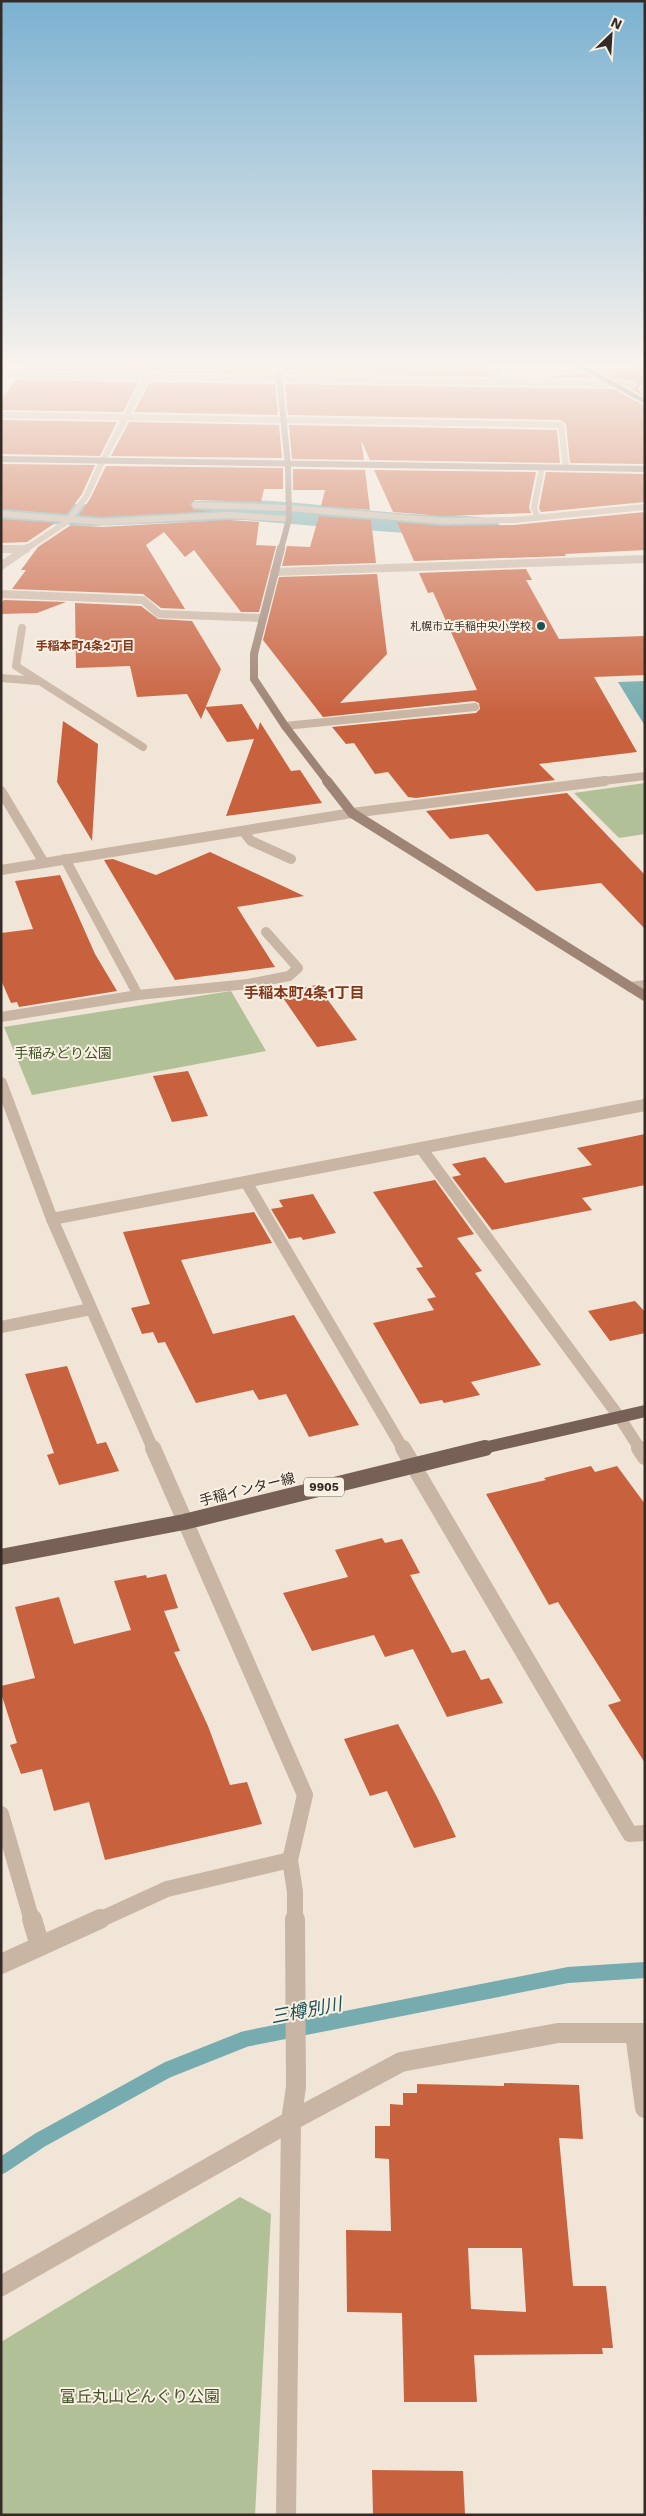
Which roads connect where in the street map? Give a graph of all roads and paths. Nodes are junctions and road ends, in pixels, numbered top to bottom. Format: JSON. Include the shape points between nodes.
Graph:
{"nodes":[{"id":1,"x":91,"y":482,"type":"edge"},
{"id":2,"x":288,"y":482,"type":"edge"},
{"id":3,"x":539,"y":482,"type":"edge"},
{"id":4,"x":195,"y":505,"type":"dead end"},
{"id":5,"x":645,"y":506,"type":"edge"},
{"id":6,"x":288,"y":508,"type":"junction"},
{"id":7,"x":1,"y":514,"type":"edge"},
{"id":8,"x":72,"y":516,"type":"junction"},
{"id":9,"x":538,"y":518,"type":"junction"},
{"id":10,"x":289,"y":519,"type":"junction"},
{"id":11,"x":1,"y":549,"type":"edge"},
{"id":12,"x":26,"y":549,"type":"junction"},
{"id":13,"x":645,"y":559,"type":"edge"},
{"id":14,"x":1,"y":566,"type":"edge"},
{"id":15,"x":274,"y":572,"type":"junction"},
{"id":16,"x":1,"y":594,"type":"edge"},
{"id":17,"x":263,"y":618,"type":"junction"},
{"id":18,"x":22,"y":628,"type":"dead end"},
{"id":19,"x":1,"y":678,"type":"edge"},
{"id":20,"x":37,"y":681,"type":"junction"},
{"id":21,"x":475,"y":707,"type":"dead end"},
{"id":22,"x":285,"y":726,"type":"junction"},
{"id":23,"x":143,"y":747,"type":"dead end"},
{"id":24,"x":645,"y":776,"type":"edge"},
{"id":25,"x":1,"y":791,"type":"edge"},
{"id":26,"x":352,"y":813,"type":"junction"},
{"id":27,"x":243,"y":831,"type":"junction"},
{"id":28,"x":65,"y":859,"type":"junction"},
{"id":29,"x":291,"y":859,"type":"dead end"},
{"id":30,"x":44,"y":863,"type":"junction"},
{"id":31,"x":1,"y":870,"type":"edge"},
{"id":32,"x":266,"y":932,"type":"dead end"},
{"id":33,"x":645,"y":985,"type":"edge"},
{"id":34,"x":630,"y":987,"type":"junction"},
{"id":35,"x":138,"y":995,"type":"junction"},
{"id":36,"x":645,"y":996,"type":"edge"},
{"id":37,"x":1,"y":1017,"type":"edge"},
{"id":38,"x":1,"y":1082,"type":"edge"},
{"id":39,"x":645,"y":1105,"type":"edge"},
{"id":40,"x":421,"y":1148,"type":"junction"},
{"id":41,"x":246,"y":1182,"type":"junction"},
{"id":42,"x":52,"y":1220,"type":"junction"},
{"id":43,"x":91,"y":1309,"type":"junction"},
{"id":44,"x":1,"y":1327,"type":"edge"},
{"id":45,"x":645,"y":1412,"type":"edge"},
{"id":46,"x":620,"y":1418,"type":"junction"},
{"id":47,"x":645,"y":1456,"type":"edge"},
{"id":48,"x":411,"y":1465,"type":"junction"},
{"id":49,"x":184,"y":1522,"type":"junction"},
{"id":50,"x":1,"y":1557,"type":"edge"},
{"id":51,"x":1,"y":1814,"type":"edge"},
{"id":52,"x":645,"y":1833,"type":"edge"},
{"id":53,"x":290,"y":1860,"type":"junction"},
{"id":54,"x":40,"y":1946,"type":"junction"},
{"id":55,"x":1,"y":1964,"type":"edge"},
{"id":56,"x":640,"y":2033,"type":"edge"},
{"id":57,"x":645,"y":2108,"type":"edge"},
{"id":58,"x":291,"y":2121,"type":"junction"},
{"id":59,"x":1,"y":2286,"type":"edge"},
{"id":60,"x":286,"y":2515,"type":"edge"}],
"edges":[{"from":1,"to":8,"type":"street"},
{"from":2,"to":6,"type":"street"},
{"from":3,"to":9,"type":"street","via":[[534,508]]},
{"from":4,"to":6,"type":"street"},
{"from":5,"to":9,"type":"street"},
{"from":6,"to":9,"type":"street","via":[[443,521]]},
{"from":6,"to":10,"type":"street"},
{"from":7,"to":8,"type":"street"},
{"from":8,"to":10,"type":"street","via":[[102,522],[228,515]]},
{"from":8,"to":12,"type":"street"},
{"from":10,"to":15,"type":"street"},
{"from":11,"to":12,"type":"street"},
{"from":12,"to":14,"type":"street"},
{"from":13,"to":15,"type":"street"},
{"from":15,"to":17,"type":"street"},
{"from":16,"to":17,"type":"street","via":[[143,600],[159,614]]},
{"from":17,"to":22,"type":"street","via":[[254,654],[254,679]]},
{"from":18,"to":20,"type":"street","via":[[16,666]]},
{"from":19,"to":20,"type":"street"},
{"from":20,"to":23,"type":"street"},
{"from":21,"to":22,"type":"street"},
{"from":22,"to":26,"type":"street"},
{"from":24,"to":26,"type":"street"},
{"from":25,"to":30,"type":"street"},
{"from":26,"to":27,"type":"street"},
{"from":26,"to":34,"type":"street"},
{"from":27,"to":28,"type":"street"},
{"from":27,"to":29,"type":"street","via":[[251,841]]},
{"from":28,"to":30,"type":"street"},
{"from":28,"to":35,"type":"street"},
{"from":30,"to":31,"type":"street"},
{"from":32,"to":35,"type":"street","via":[[298,968],[289,976],[248,984]]},
{"from":33,"to":34,"type":"street"},
{"from":34,"to":36,"type":"street"},
{"from":35,"to":37,"type":"street"},
{"from":38,"to":42,"type":"street"},
{"from":39,"to":40,"type":"street"},
{"from":40,"to":41,"type":"street"},
{"from":40,"to":46,"type":"street"},
{"from":41,"to":42,"type":"street"},
{"from":41,"to":48,"type":"street"},
{"from":42,"to":43,"type":"street"},
{"from":43,"to":44,"type":"street"},
{"from":43,"to":49,"type":"street"},
{"from":45,"to":46,"type":"main road","name":"手稲インター線","number":"9905"},
{"from":46,"to":47,"type":"street"},
{"from":46,"to":48,"type":"main road","name":"手稲インター線","number":"9905"},
{"from":48,"to":49,"type":"main road","name":"手稲インター線","number":"9905"},
{"from":48,"to":52,"type":"street","via":[[630,1834]]},
{"from":49,"to":50,"type":"main road","name":"手稲インター線","number":"9905"},
{"from":49,"to":53,"type":"street","via":[[304,1795]]},
{"from":51,"to":54,"type":"street"},
{"from":53,"to":54,"type":"street","via":[[167,1889]]},
{"from":53,"to":58,"type":"street","via":[[295,1892],[296,2087]]},
{"from":54,"to":55,"type":"street"},
{"from":56,"to":57,"type":"street"},
{"from":56,"to":58,"type":"street","via":[[558,2033],[401,2062]]},
{"from":58,"to":59,"type":"street"},
{"from":58,"to":60,"type":"street"}]}
